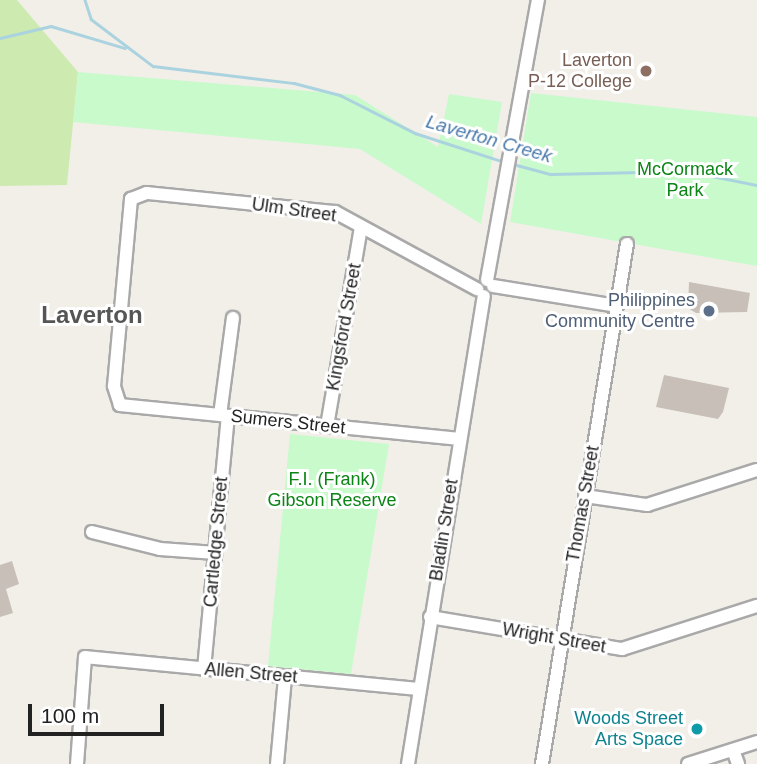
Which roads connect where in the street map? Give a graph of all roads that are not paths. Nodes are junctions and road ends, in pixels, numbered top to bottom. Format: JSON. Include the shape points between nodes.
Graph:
{"nodes":[{"id":1,"x":538,"y":0,"type":"edge"},
{"id":2,"x":361,"y":227,"type":"junction"},
{"id":3,"x":627,"y":244,"type":"dead end"},
{"id":4,"x":485,"y":288,"type":"junction"},
{"id":5,"x":617,"y":306,"type":"junction"},
{"id":6,"x":233,"y":318,"type":"dead end"},
{"id":7,"x":117,"y":402,"type":"joint"},
{"id":8,"x":224,"y":416,"type":"junction"},
{"id":9,"x":327,"y":426,"type":"junction"},
{"id":10,"x":460,"y":439,"type":"junction"},
{"id":11,"x":757,"y":470,"type":"edge"},
{"id":12,"x":585,"y":496,"type":"junction"},
{"id":13,"x":92,"y":532,"type":"dead end"},
{"id":14,"x":216,"y":553,"type":"junction"},
{"id":15,"x":757,"y":606,"type":"edge"},
{"id":16,"x":430,"y":617,"type":"junction"},
{"id":17,"x":560,"y":639,"type":"junction"},
{"id":18,"x":204,"y":669,"type":"junction"},
{"id":19,"x":285,"y":677,"type":"junction"},
{"id":20,"x":417,"y":689,"type":"junction"},
{"id":21,"x":757,"y":742,"type":"edge"},
{"id":22,"x":733,"y":750,"type":"junction"},
{"id":23,"x":77,"y":764,"type":"edge"},
{"id":24,"x":277,"y":764,"type":"edge"},
{"id":25,"x":408,"y":764,"type":"edge"},
{"id":26,"x":542,"y":764,"type":"edge"},
{"id":27,"x":688,"y":764,"type":"edge"},
{"id":28,"x":738,"y":764,"type":"edge"}],
"edges":[{"from":1,"to":4,"type":"street","name":"Bladin Street"},
{"from":2,"to":4,"type":"street","name":"Ulm Street"},
{"from":2,"to":7,"type":"street","name":"Ulm Street","via":[[335,212],[134,194]]},
{"from":2,"to":9,"type":"street","name":"Kingsford Street"},
{"from":3,"to":5,"type":"street","name":"Thomas Street"},
{"from":4,"to":5,"type":"street","name":"Ulm Street"},
{"from":4,"to":10,"type":"street","name":"Bladin Street"},
{"from":5,"to":12,"type":"street","name":"Thomas Street"},
{"from":6,"to":8,"type":"street","name":"Cartledge Street"},
{"from":7,"to":8,"type":"street","name":"Sumers Street"},
{"from":8,"to":9,"type":"street","name":"Sumers Street"},
{"from":8,"to":14,"type":"street","name":"Cartledge Street"},
{"from":9,"to":10,"type":"street","name":"Sumers Street"},
{"from":10,"to":16,"type":"street","name":"Bladin Street"},
{"from":11,"to":12,"type":"street","via":[[647,505]]},
{"from":12,"to":17,"type":"street","name":"Thomas Street"},
{"from":13,"to":14,"type":"street","via":[[160,549]]},
{"from":14,"to":18,"type":"street","name":"Cartledge Street"},
{"from":15,"to":17,"type":"street","name":"Wright Street","via":[[622,649]]},
{"from":16,"to":17,"type":"street","name":"Wright Street"},
{"from":16,"to":20,"type":"street","name":"Bladin Street"},
{"from":17,"to":26,"type":"street","name":"Thomas Street"},
{"from":18,"to":19,"type":"street","name":"Allen Street"},
{"from":18,"to":23,"type":"street","name":"Allen Street","via":[[85,657]]},
{"from":19,"to":20,"type":"street","name":"Allen Street"},
{"from":19,"to":24,"type":"street"},
{"from":20,"to":25,"type":"street","name":"Bladin Street"},
{"from":21,"to":22,"type":"street"},
{"from":22,"to":27,"type":"street"},
{"from":22,"to":28,"type":"street"}]}
